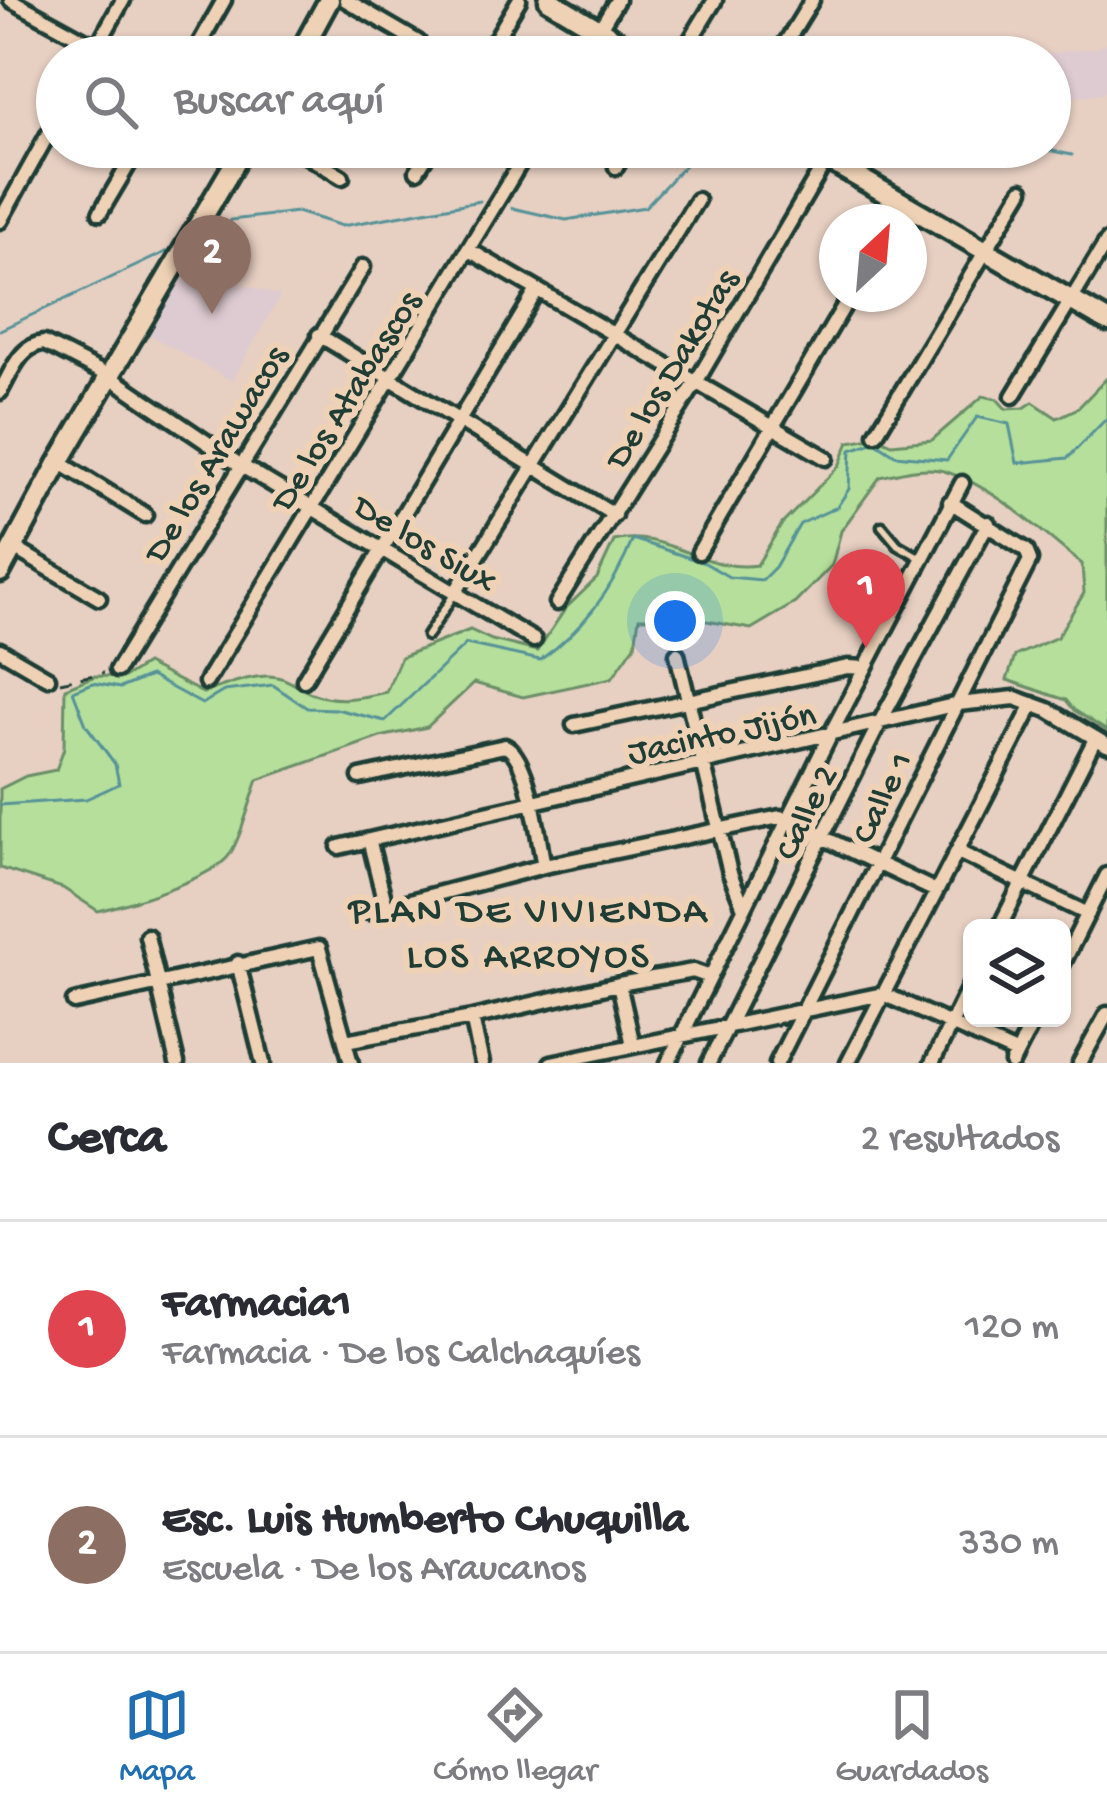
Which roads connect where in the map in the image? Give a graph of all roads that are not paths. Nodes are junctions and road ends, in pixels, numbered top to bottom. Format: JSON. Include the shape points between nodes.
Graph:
{"nodes":[{"id":1,"x":11,"y":0,"type":"edge"},
{"id":2,"x":123,"y":0,"type":"edge"},
{"id":3,"x":224,"y":0,"type":"edge"},
{"id":4,"x":329,"y":0,"type":"edge"},
{"id":5,"x":346,"y":0,"type":"edge"},
{"id":6,"x":518,"y":0,"type":"edge"},
{"id":7,"x":549,"y":0,"type":"edge"},
{"id":8,"x":617,"y":0,"type":"edge"},
{"id":9,"x":716,"y":0,"type":"edge"},
{"id":10,"x":812,"y":0,"type":"edge"},
{"id":11,"x":599,"y":29,"type":"junction"},
{"id":12,"x":75,"y":36,"type":"edge"},
{"id":13,"x":103,"y":36,"type":"edge"},
{"id":14,"x":204,"y":36,"type":"edge"},
{"id":15,"x":309,"y":36,"type":"edge"},
{"id":16,"x":408,"y":36,"type":"edge"},
{"id":17,"x":497,"y":36,"type":"edge"},
{"id":18,"x":595,"y":36,"type":"edge"},
{"id":19,"x":610,"y":36,"type":"edge"},
{"id":20,"x":693,"y":36,"type":"edge"},
{"id":21,"x":790,"y":36,"type":"edge"},
{"id":22,"x":36,"y":156,"type":"edge"},
{"id":23,"x":127,"y":168,"type":"edge"},
{"id":24,"x":232,"y":168,"type":"edge"},
{"id":25,"x":327,"y":168,"type":"edge"},
{"id":26,"x":419,"y":168,"type":"edge"},
{"id":27,"x":518,"y":168,"type":"edge"},
{"id":28,"x":807,"y":168,"type":"edge"},
{"id":29,"x":837,"y":168,"type":"edge"},
{"id":30,"x":417,"y":171,"type":"dead end"},
{"id":31,"x":342,"y":177,"type":"dead end"},
{"id":32,"x":1022,"y":190,"type":"dead end"},
{"id":33,"x":697,"y":200,"type":"dead end"},
{"id":34,"x":885,"y":204,"type":"edge"},
{"id":35,"x":100,"y":213,"type":"dead end"},
{"id":36,"x":0,"y":220,"type":"edge"},
{"id":37,"x":927,"y":227,"type":"edge"},
{"id":38,"x":1107,"y":241,"type":"edge"},
{"id":39,"x":469,"y":250,"type":"junction"},
{"id":40,"x":986,"y":254,"type":"junction"},
{"id":41,"x":363,"y":267,"type":"dead end"},
{"id":42,"x":537,"y":290,"type":"junction"},
{"id":43,"x":1072,"y":301,"type":"junction"},
{"id":44,"x":841,"y":312,"type":"edge"},
{"id":45,"x":1107,"y":321,"type":"edge"},
{"id":46,"x":319,"y":335,"type":"junction"},
{"id":47,"x":612,"y":335,"type":"junction"},
{"id":48,"x":110,"y":376,"type":"junction"},
{"id":49,"x":392,"y":378,"type":"junction"},
{"id":50,"x":695,"y":384,"type":"junction"},
{"id":51,"x":0,"y":392,"type":"edge"},
{"id":52,"x":1013,"y":396,"type":"dead end"},
{"id":53,"x":460,"y":420,"type":"junction"},
{"id":54,"x":774,"y":429,"type":"junction"},
{"id":55,"x":876,"y":434,"type":"dead end"},
{"id":56,"x":826,"y":458,"type":"dead end"},
{"id":57,"x":59,"y":462,"type":"junction"},
{"id":58,"x":240,"y":465,"type":"junction"},
{"id":59,"x":533,"y":465,"type":"junction"},
{"id":60,"x":962,"y":483,"type":"dead end"},
{"id":61,"x":950,"y":502,"type":"junction"},
{"id":62,"x":312,"y":506,"type":"junction"},
{"id":63,"x":145,"y":515,"type":"dead end"},
{"id":64,"x":614,"y":515,"type":"junction"},
{"id":65,"x":988,"y":523,"type":"junction"},
{"id":66,"x":882,"y":526,"type":"dead end"},
{"id":67,"x":381,"y":547,"type":"junction"},
{"id":68,"x":14,"y":548,"type":"junction"},
{"id":69,"x":699,"y":552,"type":"dead end"},
{"id":70,"x":921,"y":558,"type":"junction"},
{"id":71,"x":0,"y":572,"type":"edge"},
{"id":72,"x":455,"y":593,"type":"junction"},
{"id":73,"x":99,"y":598,"type":"dead end"},
{"id":74,"x":557,"y":603,"type":"dead end"},
{"id":75,"x":428,"y":636,"type":"dead end"},
{"id":76,"x":534,"y":640,"type":"dead end"},
{"id":77,"x":0,"y":650,"type":"edge"},
{"id":78,"x":677,"y":654,"type":"dead end"},
{"id":79,"x":866,"y":668,"type":"junction"},
{"id":80,"x":117,"y":670,"type":"road end"},
{"id":81,"x":48,"y":678,"type":"road end"},
{"id":82,"x":304,"y":680,"type":"dead end"},
{"id":83,"x":206,"y":682,"type":"dead end"},
{"id":84,"x":689,"y":701,"type":"junction"},
{"id":85,"x":958,"y":704,"type":"junction"},
{"id":86,"x":1033,"y":704,"type":"junction"},
{"id":87,"x":880,"y":724,"type":"junction"},
{"id":88,"x":574,"y":725,"type":"dead end"},
{"id":89,"x":829,"y":737,"type":"junction"},
{"id":90,"x":1101,"y":742,"type":"edge"},
{"id":91,"x":704,"y":763,"type":"junction"},
{"id":92,"x":359,"y":777,"type":"dead end"},
{"id":93,"x":532,"y":804,"type":"junction"},
{"id":94,"x":789,"y":818,"type":"junction"},
{"id":95,"x":719,"y":830,"type":"junction"},
{"id":96,"x":826,"y":836,"type":"junction"},
{"id":97,"x":370,"y":843,"type":"junction"},
{"id":98,"x":339,"y":847,"type":"dead end"},
{"id":99,"x":958,"y":852,"type":"junction"},
{"id":100,"x":880,"y":863,"type":"junction"},
{"id":101,"x":544,"y":866,"type":"junction"},
{"id":102,"x":1107,"y":875,"type":"edge"},
{"id":103,"x":1022,"y":883,"type":"junction"},
{"id":104,"x":936,"y":891,"type":"junction"},
{"id":105,"x":386,"y":907,"type":"junction"},
{"id":106,"x":744,"y":908,"type":"junction"},
{"id":107,"x":368,"y":912,"type":"dead end"},
{"id":108,"x":1088,"y":914,"type":"junction"},
{"id":109,"x":1004,"y":919,"type":"edge"},
{"id":110,"x":147,"y":936,"type":"dead end"},
{"id":111,"x":1071,"y":947,"type":"edge"},
{"id":112,"x":238,"y":963,"type":"junction"},
{"id":113,"x":710,"y":977,"type":"junction"},
{"id":114,"x":158,"y":983,"type":"junction"},
{"id":115,"x":619,"y":984,"type":"junction"},
{"id":116,"x":883,"y":994,"type":"junction"},
{"id":117,"x":963,"y":999,"type":"edge"},
{"id":118,"x":74,"y":1002,"type":"dead end"},
{"id":119,"x":804,"y":1008,"type":"junction"},
{"id":120,"x":1107,"y":1014,"type":"edge"},
{"id":121,"x":472,"y":1018,"type":"junction"},
{"id":122,"x":951,"y":1023,"type":"junction"},
{"id":123,"x":728,"y":1024,"type":"junction"},
{"id":124,"x":1030,"y":1027,"type":"edge"},
{"id":125,"x":683,"y":1033,"type":"junction"},
{"id":126,"x":345,"y":1041,"type":"junction"},
{"id":127,"x":633,"y":1045,"type":"junction"},
{"id":128,"x":1014,"y":1058,"type":"edge"},
{"id":129,"x":176,"y":1063,"type":"edge"},
{"id":130,"x":263,"y":1063,"type":"edge"},
{"id":131,"x":351,"y":1063,"type":"edge"},
{"id":132,"x":482,"y":1063,"type":"edge"},
{"id":133,"x":551,"y":1063,"type":"edge"},
{"id":134,"x":668,"y":1063,"type":"edge"},
{"id":135,"x":709,"y":1063,"type":"edge"},
{"id":136,"x":777,"y":1063,"type":"edge"},
{"id":137,"x":848,"y":1063,"type":"edge"},
{"id":138,"x":932,"y":1063,"type":"edge"},
{"id":139,"x":1080,"y":1063,"type":"edge"}],
"edges":[{"from":1,"to":12,"type":"street"},
{"from":2,"to":13,"type":"street"},
{"from":3,"to":14,"type":"street"},
{"from":4,"to":15,"type":"street"},
{"from":5,"to":16,"type":"street"},
{"from":6,"to":17,"type":"street"},
{"from":7,"to":11,"type":"street"},
{"from":8,"to":11,"type":"street"},
{"from":9,"to":20,"type":"street"},
{"from":10,"to":21,"type":"street"},
{"from":11,"to":18,"type":"street"},
{"from":11,"to":19,"type":"street"},
{"from":22,"to":36,"type":"street"},
{"from":23,"to":35,"type":"street"},
{"from":24,"to":48,"type":"street"},
{"from":25,"to":31,"type":"street"},
{"from":26,"to":30,"type":"street"},
{"from":27,"to":39,"type":"street","name":"De los Atabascos"},
{"from":28,"to":50,"type":"street","name":"De los Dakotas"},
{"from":29,"to":34,"type":"street"},
{"from":32,"to":40,"type":"street"},
{"from":33,"to":47,"type":"street"},
{"from":37,"to":40,"type":"street"},
{"from":38,"to":43,"type":"street"},
{"from":39,"to":42,"type":"street"},
{"from":39,"to":49,"type":"street","name":"De los Atabascos"},
{"from":40,"to":43,"type":"street"},
{"from":40,"to":55,"type":"street"},
{"from":41,"to":46,"type":"street","name":"De los Arawacos"},
{"from":42,"to":47,"type":"street"},
{"from":42,"to":53,"type":"street"},
{"from":43,"to":45,"type":"street"},
{"from":43,"to":52,"type":"street"},
{"from":44,"to":54,"type":"street"},
{"from":46,"to":49,"type":"street"},
{"from":46,"to":58,"type":"street","name":"De los Arawacos"},
{"from":47,"to":50,"type":"street"},
{"from":47,"to":59,"type":"street"},
{"from":48,"to":51,"type":"street","name":"De los Siux","via":[[32,344]]},
{"from":48,"to":57,"type":"street"},
{"from":48,"to":58,"type":"street","name":"De los Siux"},
{"from":49,"to":53,"type":"street"},
{"from":49,"to":62,"type":"street","name":"De los Atabascos"},
{"from":50,"to":54,"type":"street"},
{"from":50,"to":64,"type":"street","name":"De los Dakotas"},
{"from":53,"to":59,"type":"street"},
{"from":53,"to":67,"type":"street"},
{"from":54,"to":56,"type":"street"},
{"from":54,"to":69,"type":"street"},
{"from":57,"to":63,"type":"street"},
{"from":57,"to":68,"type":"street"},
{"from":58,"to":62,"type":"street","name":"De los Siux"},
{"from":58,"to":80,"type":"street","name":"De los Arawacos"},
{"from":59,"to":64,"type":"street"},
{"from":59,"to":72,"type":"street"},
{"from":60,"to":61,"type":"street"},
{"from":61,"to":65,"type":"street"},
{"from":61,"to":70,"type":"street"},
{"from":62,"to":67,"type":"street","name":"De los Siux"},
{"from":62,"to":83,"type":"street","name":"De los Atabascos"},
{"from":64,"to":74,"type":"street","name":"De los Dakotas"},
{"from":65,"to":85,"type":"street","name":"Calle 1","via":[[1030,560]]},
{"from":65,"to":87,"type":"street","name":"Calle 2"},
{"from":66,"to":70,"type":"lane"},
{"from":67,"to":72,"type":"street","name":"De los Siux"},
{"from":67,"to":82,"type":"street"},
{"from":68,"to":71,"type":"street"},
{"from":68,"to":73,"type":"street"},
{"from":70,"to":79,"type":"street"},
{"from":72,"to":75,"type":"lane"},
{"from":72,"to":76,"type":"street","name":"De los Siux"},
{"from":77,"to":81,"type":"street"},
{"from":78,"to":84,"type":"street"},
{"from":79,"to":84,"type":"street"},
{"from":79,"to":89,"type":"street"},
{"from":84,"to":88,"type":"street"},
{"from":84,"to":91,"type":"street"},
{"from":85,"to":86,"type":"street","name":"Jacinto Jijón"},
{"from":85,"to":87,"type":"street","name":"Jacinto Jijón"},
{"from":85,"to":100,"type":"street","name":"Calle 1"},
{"from":86,"to":90,"type":"street","name":"Jacinto Jijón"},
{"from":86,"to":99,"type":"street"},
{"from":87,"to":89,"type":"street","name":"Jacinto Jijón"},
{"from":87,"to":96,"type":"street","name":"Calle 2"},
{"from":89,"to":91,"type":"street","name":"Jacinto Jijón"},
{"from":89,"to":94,"type":"street"},
{"from":90,"to":103,"type":"street"},
{"from":91,"to":93,"type":"street","name":"Jacinto Jijón"},
{"from":91,"to":95,"type":"street"},
{"from":92,"to":93,"type":"street","via":[[506,746],[518,754]]},
{"from":93,"to":97,"type":"street","name":"Jacinto Jijón"},
{"from":93,"to":101,"type":"street"},
{"from":94,"to":95,"type":"street"},
{"from":94,"to":96,"type":"street"},
{"from":94,"to":106,"type":"street"},
{"from":95,"to":101,"type":"street"},
{"from":95,"to":106,"type":"street"},
{"from":96,"to":100,"type":"street"},
{"from":96,"to":123,"type":"street","name":"Calle 2"},
{"from":97,"to":98,"type":"street","name":"Jacinto Jijón"},
{"from":97,"to":105,"type":"street"},
{"from":99,"to":103,"type":"street"},
{"from":99,"to":104,"type":"street"},
{"from":100,"to":104,"type":"street"},
{"from":100,"to":119,"type":"street","name":"Calle 1"},
{"from":101,"to":105,"type":"street"},
{"from":102,"to":108,"type":"street"},
{"from":103,"to":108,"type":"street"},
{"from":103,"to":109,"type":"street"},
{"from":104,"to":116,"type":"street"},
{"from":105,"to":107,"type":"street"},
{"from":106,"to":113,"type":"street"},
{"from":108,"to":111,"type":"street"},
{"from":110,"to":114,"type":"street"},
{"from":112,"to":114,"type":"street"},
{"from":112,"to":126,"type":"street","via":[[319,948]]},
{"from":112,"to":130,"type":"street"},
{"from":113,"to":115,"type":"street","via":[[693,971]]},
{"from":113,"to":125,"type":"street"},
{"from":114,"to":118,"type":"street"},
{"from":114,"to":129,"type":"street"},
{"from":115,"to":121,"type":"street"},
{"from":115,"to":127,"type":"street"},
{"from":116,"to":119,"type":"street"},
{"from":116,"to":122,"type":"street"},
{"from":116,"to":137,"type":"street"},
{"from":117,"to":122,"type":"street"},
{"from":119,"to":123,"type":"street"},
{"from":119,"to":136,"type":"street","name":"Calle 1"},
{"from":120,"to":139,"type":"street"},
{"from":121,"to":126,"type":"street"},
{"from":121,"to":132,"type":"street"},
{"from":122,"to":128,"type":"street"},
{"from":122,"to":138,"type":"street"},
{"from":123,"to":125,"type":"street"},
{"from":123,"to":135,"type":"street","name":"Calle 2"},
{"from":124,"to":128,"type":"street"},
{"from":125,"to":127,"type":"street"},
{"from":125,"to":134,"type":"street"},
{"from":126,"to":131,"type":"street"},
{"from":127,"to":133,"type":"street"}]}
